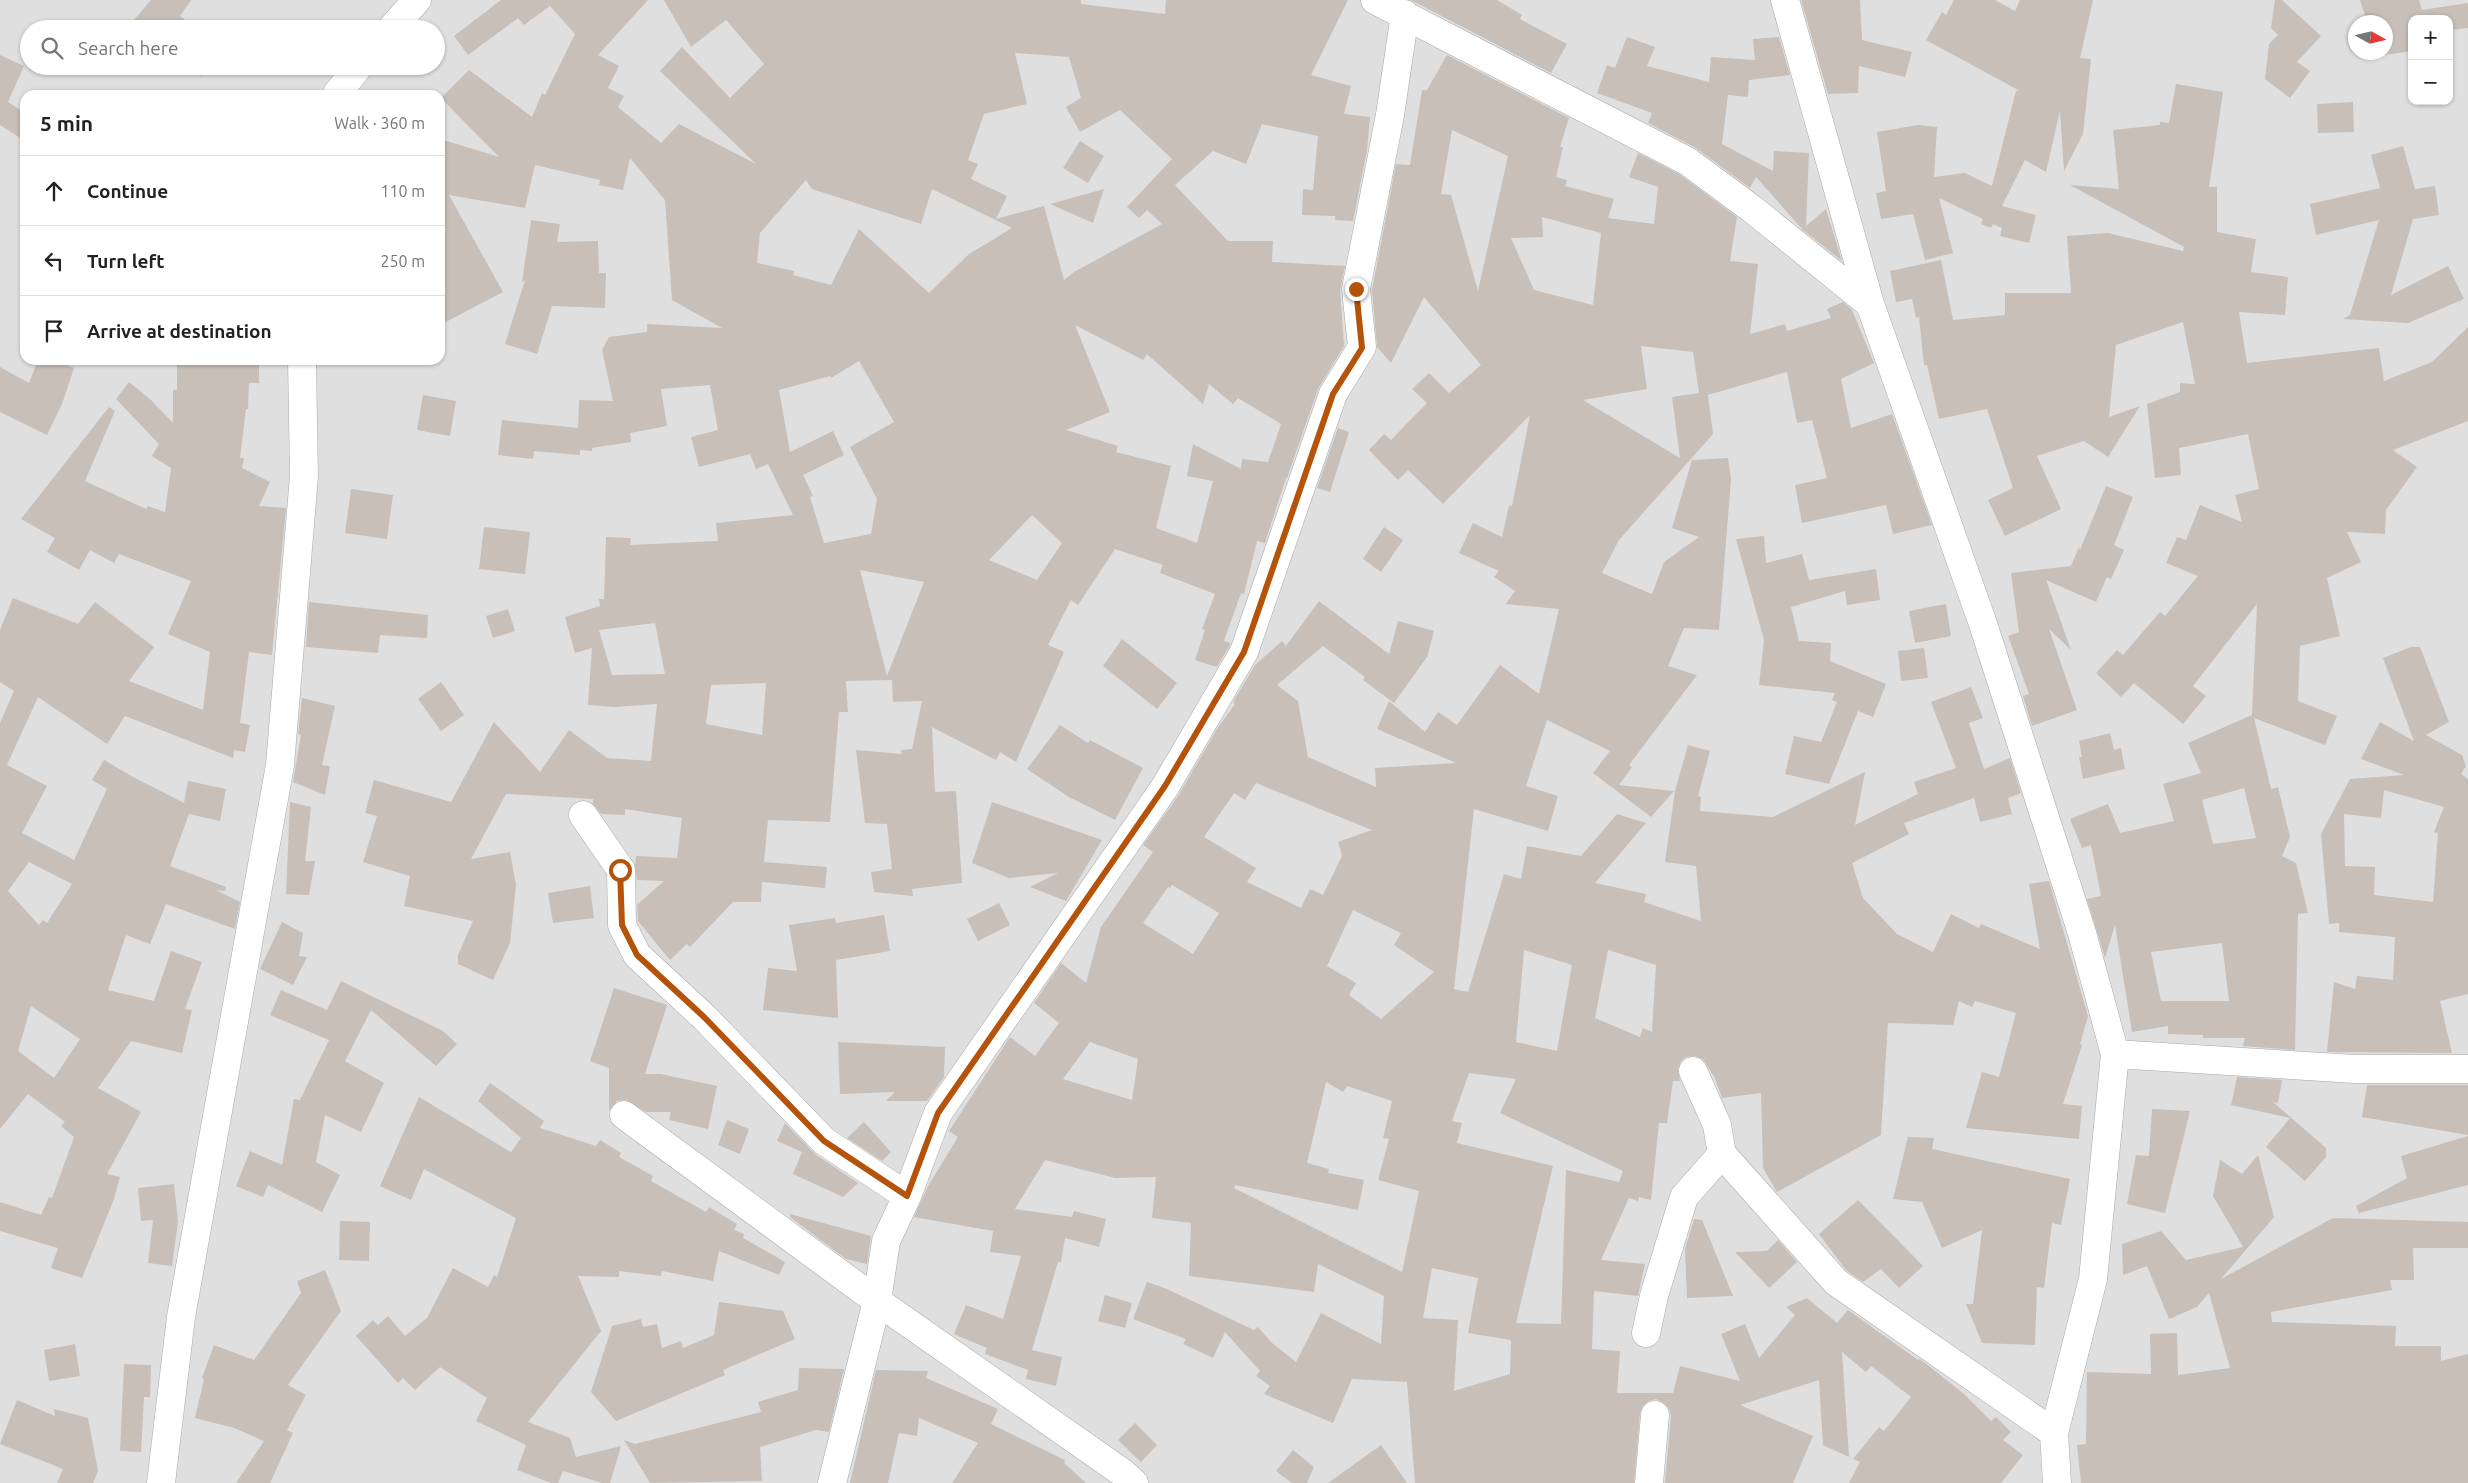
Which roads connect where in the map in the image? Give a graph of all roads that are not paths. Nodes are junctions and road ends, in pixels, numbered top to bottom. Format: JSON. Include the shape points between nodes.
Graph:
{"nodes":[{"id":1,"x":417,"y":0,"type":"edge"},
{"id":2,"x":1375,"y":0,"type":"edge"},
{"id":3,"x":1784,"y":0,"type":"edge"},
{"id":4,"x":1405,"y":14,"type":"junction"},
{"id":5,"x":398,"y":20,"type":"edge"},
{"id":6,"x":352,"y":75,"type":"edge"},
{"id":7,"x":340,"y":90,"type":"edge"},
{"id":8,"x":1870,"y":304,"type":"junction"},
{"id":9,"x":302,"y":365,"type":"edge"},
{"id":10,"x":583,"y":815,"type":"dead end"},
{"id":11,"x":2115,"y":1054,"type":"junction"},
{"id":12,"x":2468,"y":1069,"type":"edge"},
{"id":13,"x":1693,"y":1071,"type":"dead end"},
{"id":14,"x":624,"y":1115,"type":"dead end"},
{"id":15,"x":1722,"y":1154,"type":"junction"},
{"id":16,"x":907,"y":1196,"type":"junction"},
{"id":17,"x":877,"y":1302,"type":"junction"},
{"id":18,"x":1646,"y":1333,"type":"dead end"},
{"id":19,"x":1655,"y":1415,"type":"dead end"},
{"id":20,"x":2054,"y":1433,"type":"junction"},
{"id":21,"x":161,"y":1483,"type":"edge"},
{"id":22,"x":832,"y":1483,"type":"edge"},
{"id":23,"x":1134,"y":1483,"type":"edge"},
{"id":24,"x":1649,"y":1483,"type":"edge"},
{"id":25,"x":2057,"y":1483,"type":"edge"}],
"edges":[{"from":1,"to":5,"type":"street"},
{"from":2,"to":4,"type":"street"},
{"from":3,"to":8,"type":"street"},
{"from":4,"to":8,"type":"street","via":[[1686,161],[1752,209]]},
{"from":4,"to":16,"type":"street","via":[[1390,115],[1356,289],[1362,348],[1333,394],[1244,652],[1165,786],[938,1113]]},
{"from":6,"to":7,"type":"street"},
{"from":8,"to":11,"type":"street","via":[[1983,624],[2082,933]]},
{"from":9,"to":21,"type":"street","via":[[304,476],[280,766],[180,1317]]},
{"from":10,"to":16,"type":"street","via":[[620,870],[622,925],[637,955],[704,1017],[824,1141]]},
{"from":11,"to":12,"type":"street","via":[[2355,1069]]},
{"from":11,"to":20,"type":"street","via":[[2093,1280]]},
{"from":13,"to":15,"type":"street","via":[[1717,1125]]},
{"from":14,"to":17,"type":"street"},
{"from":15,"to":18,"type":"street","via":[[1684,1197]]},
{"from":15,"to":20,"type":"street","via":[[1836,1282]]},
{"from":16,"to":17,"type":"street","via":[[886,1241]]},
{"from":17,"to":22,"type":"street"},
{"from":17,"to":23,"type":"street"},
{"from":19,"to":24,"type":"street"},
{"from":20,"to":25,"type":"street"}]}
